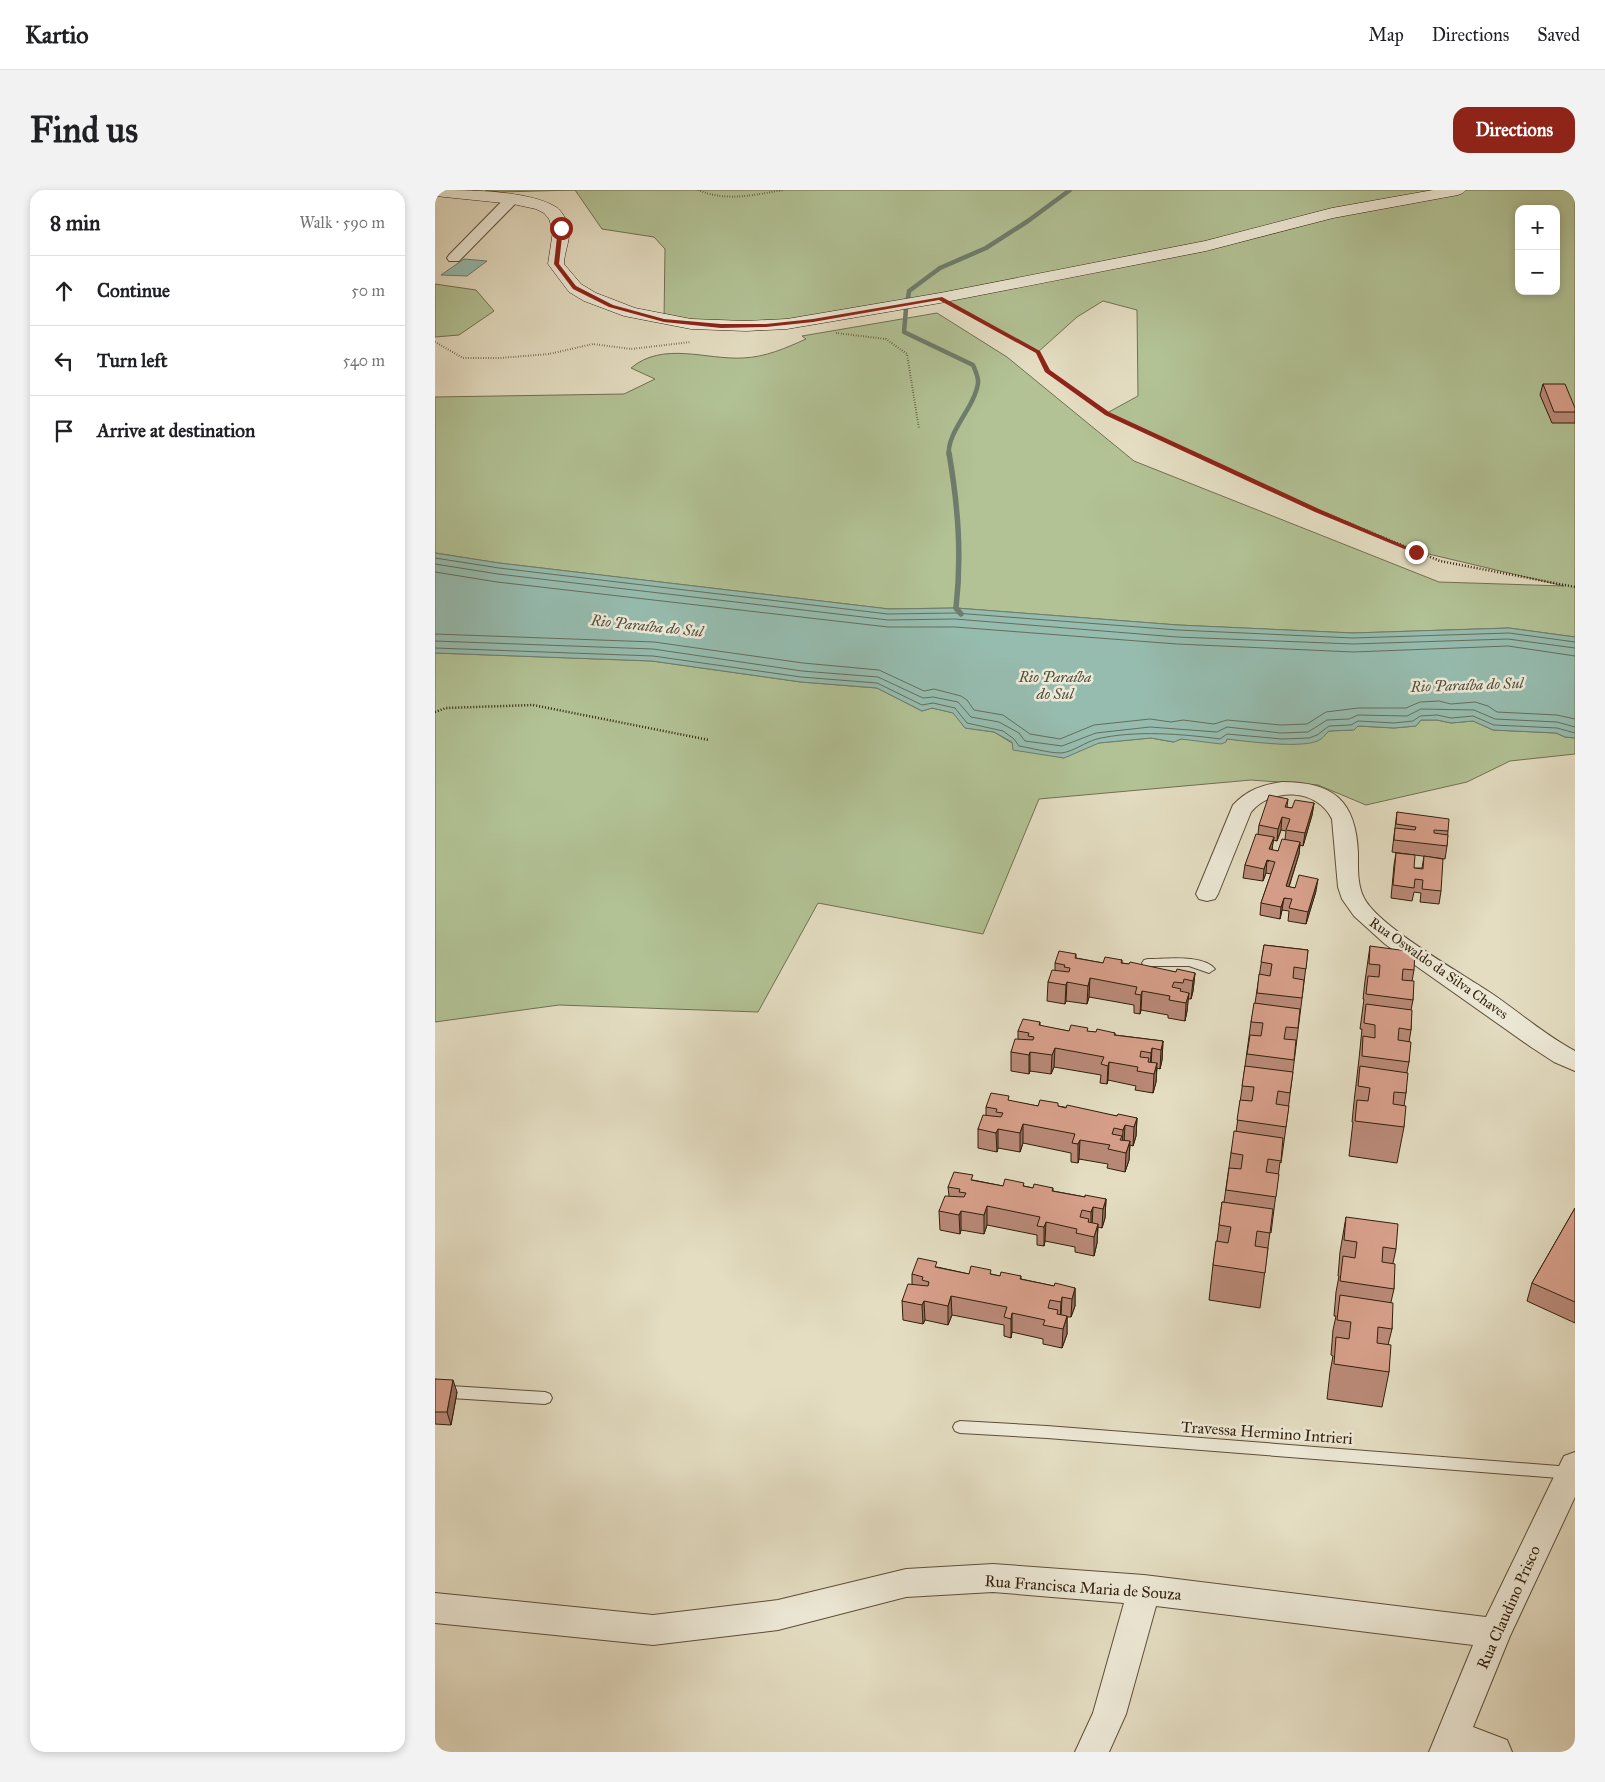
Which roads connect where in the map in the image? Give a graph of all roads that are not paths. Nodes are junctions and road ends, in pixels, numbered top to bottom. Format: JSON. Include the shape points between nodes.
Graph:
{"nodes":[{"id":1,"x":1458,"y":190,"type":"edge"},
{"id":2,"x":435,"y":191,"type":"edge"},
{"id":3,"x":511,"y":200,"type":"junction"},
{"id":4,"x":454,"y":258,"type":"dead end"},
{"id":5,"x":1207,"y":894,"type":"dead end"},
{"id":6,"x":1148,"y":963,"type":"dead end"},
{"id":7,"x":1209,"y":969,"type":"dead end"},
{"id":8,"x":1575,"y":1062,"type":"edge"},
{"id":9,"x":435,"y":1390,"type":"edge"},
{"id":10,"x":545,"y":1398,"type":"dead end"},
{"id":11,"x":960,"y":1427,"type":"dead end"},
{"id":12,"x":1573,"y":1469,"type":"edge"},
{"id":13,"x":1144,"y":1590,"type":"junction"},
{"id":14,"x":435,"y":1608,"type":"edge"},
{"id":15,"x":1495,"y":1632,"type":"junction"},
{"id":16,"x":1450,"y":1744,"type":"edge"},
{"id":17,"x":1092,"y":1752,"type":"edge"},
{"id":18,"x":1495,"y":1752,"type":"edge"}],
"edges":[{"from":1,"to":3,"type":"main road","via":[[1332,212],[1207,246],[940,298],[813,321],[721,326],[664,320],[611,306],[575,288],[556,264],[561,231],[552,212],[537,204]]},
{"from":2,"to":3,"type":"main road"},
{"from":3,"to":4,"type":"street"},
{"from":5,"to":8,"type":"street","name":"Rua Oswaldo da Silva Chaves","via":[[1247,800],[1279,788],[1313,791],[1341,810],[1345,825],[1347,878],[1353,899],[1366,916]]},
{"from":6,"to":7,"type":"lane","via":[[1189,963]]},
{"from":9,"to":10,"type":"lane"},
{"from":11,"to":12,"type":"lane","name":"Travessa Hermino Intrieri"},
{"from":12,"to":15,"type":"street","name":"Rua Claudino Prisco"},
{"from":13,"to":14,"type":"street","name":"Rua Francisca Maria de Souza","via":[[993,1578],[906,1583],[777,1615],[653,1630]]},
{"from":13,"to":15,"type":"street","name":"Rua Francisca Maria de Souza"},
{"from":13,"to":17,"type":"street","via":[[1109,1714]]},
{"from":15,"to":16,"type":"street","name":"Rua Claudino Prisco"},
{"from":16,"to":18,"type":"street"}]}
